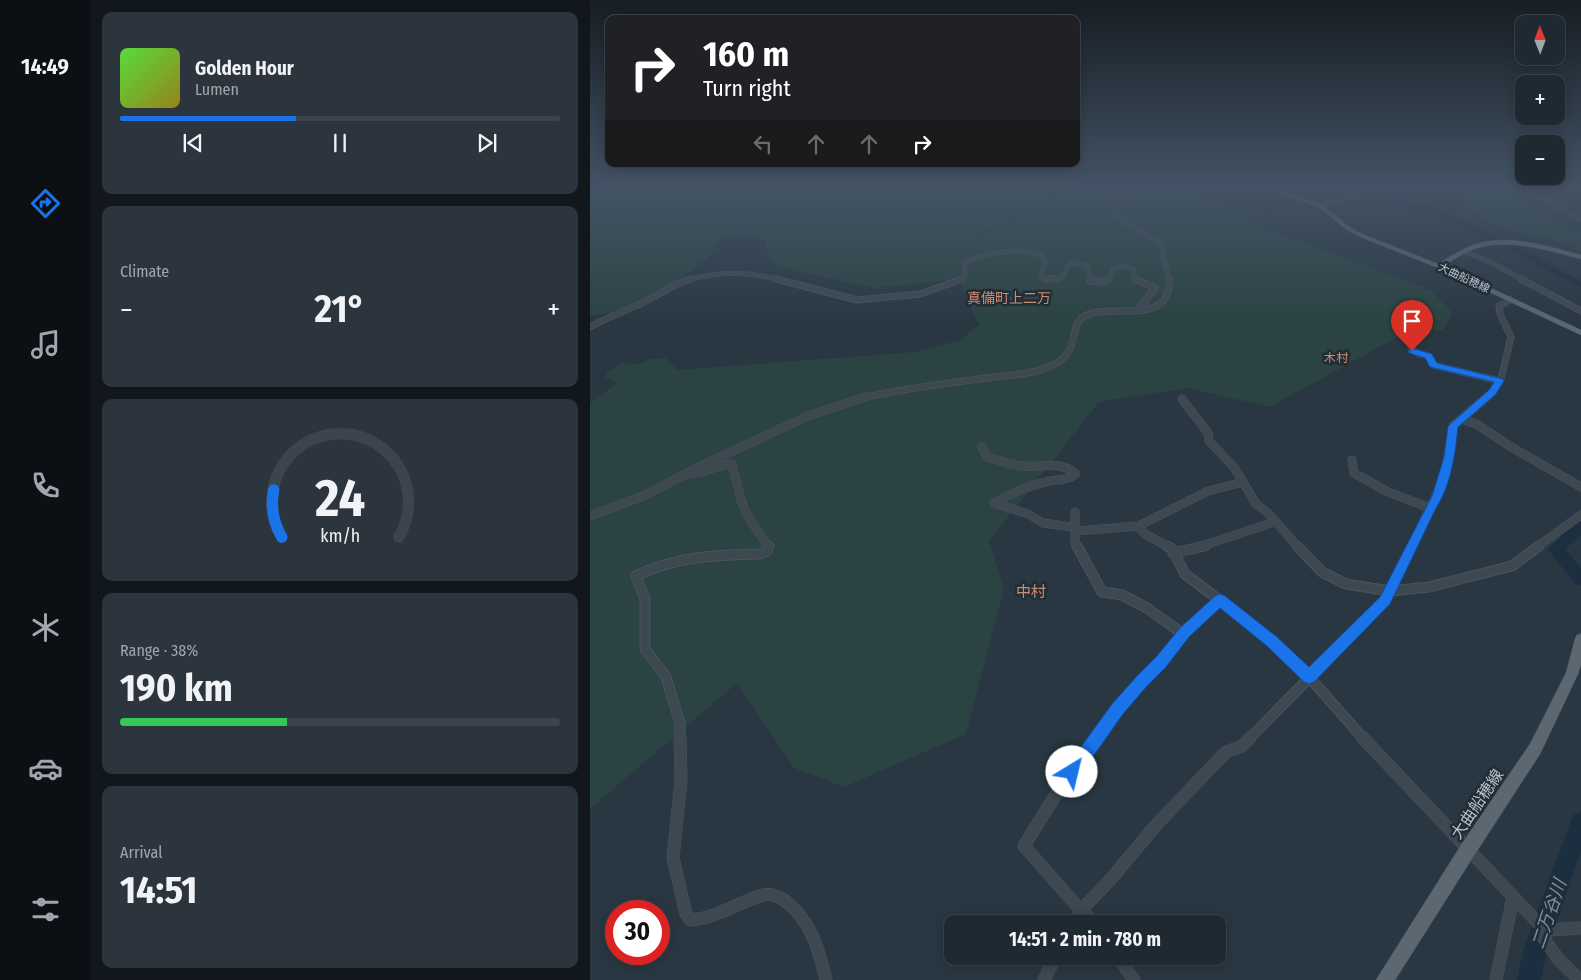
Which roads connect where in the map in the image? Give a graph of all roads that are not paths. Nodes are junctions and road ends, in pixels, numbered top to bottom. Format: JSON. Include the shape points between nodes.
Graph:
{"nodes":[{"id":1,"x":1143,"y":233,"type":"edge"},
{"id":2,"x":1358,"y":233,"type":"edge"},
{"id":3,"x":1465,"y":252,"type":"junction"},
{"id":4,"x":1581,"y":257,"type":"edge"},
{"id":5,"x":1438,"y":266,"type":"junction"},
{"id":6,"x":1510,"y":300,"type":"junction"},
{"id":7,"x":1138,"y":310,"type":"junction"},
{"id":8,"x":1581,"y":310,"type":"edge"},
{"id":9,"x":590,"y":327,"type":"edge"},
{"id":10,"x":1581,"y":333,"type":"edge"},
{"id":11,"x":1411,"y":348,"type":"dead end"},
{"id":12,"x":1500,"y":381,"type":"junction"},
{"id":13,"x":1182,"y":399,"type":"dead end"},
{"id":14,"x":1462,"y":419,"type":"junction"},
{"id":15,"x":982,"y":447,"type":"dead end"},
{"id":16,"x":1352,"y":460,"type":"dead end"},
{"id":17,"x":686,"y":474,"type":"junction"},
{"id":18,"x":1243,"y":482,"type":"junction"},
{"id":19,"x":1581,"y":486,"type":"edge"},
{"id":20,"x":1430,"y":508,"type":"junction"},
{"id":21,"x":1075,"y":512,"type":"dead end"},
{"id":22,"x":1581,"y":515,"type":"edge"},
{"id":23,"x":590,"y":516,"type":"edge"},
{"id":24,"x":1274,"y":522,"type":"junction"},
{"id":25,"x":1138,"y":526,"type":"junction"},
{"id":26,"x":1075,"y":529,"type":"junction"},
{"id":27,"x":1173,"y":553,"type":"junction"},
{"id":28,"x":1390,"y":591,"type":"junction"},
{"id":29,"x":1220,"y":600,"type":"junction"},
{"id":30,"x":1183,"y":634,"type":"junction"},
{"id":31,"x":1581,"y":639,"type":"edge"},
{"id":32,"x":1309,"y":677,"type":"junction"},
{"id":33,"x":1469,"y":848,"type":"junction"},
{"id":34,"x":1513,"y":896,"type":"junction"},
{"id":35,"x":1082,"y":909,"type":"junction"},
{"id":36,"x":1078,"y":915,"type":"edge"},
{"id":37,"x":1086,"y":915,"type":"edge"},
{"id":38,"x":1581,"y":928,"type":"edge"},
{"id":39,"x":1548,"y":930,"type":"junction"},
{"id":40,"x":1052,"y":965,"type":"edge"},
{"id":41,"x":1123,"y":965,"type":"edge"},
{"id":42,"x":826,"y":980,"type":"edge"},
{"id":43,"x":1044,"y":980,"type":"edge"},
{"id":44,"x":1134,"y":980,"type":"edge"},
{"id":45,"x":1385,"y":980,"type":"edge"},
{"id":46,"x":1496,"y":980,"type":"edge"},
{"id":47,"x":1580,"y":980,"type":"edge"}],
"edges":[{"from":1,"to":7,"type":"street","via":[[1160,243],[1169,278],[1164,301]]},
{"from":2,"to":5,"type":"main road","name":"大曲船穂線"},
{"from":3,"to":4,"type":"main road","via":[[1486,243],[1504,243]]},
{"from":3,"to":5,"type":"main road"},
{"from":3,"to":8,"type":"street"},
{"from":5,"to":6,"type":"main road","name":"大曲船穂線"},
{"from":6,"to":10,"type":"main road","name":"大曲船穂線"},
{"from":6,"to":12,"type":"street","via":[[1499,306],[1511,337]]},
{"from":7,"to":9,"type":"street","via":[[1155,288],[1135,279],[1133,269],[1114,268],[1109,279],[1094,282],[1090,281],[1088,266],[1074,263],[1062,278],[1049,280],[1041,277],[1045,258],[1029,252],[990,254],[964,262],[965,275],[961,280],[920,294],[893,298],[851,299],[753,274],[713,273],[682,281]]},
{"from":7,"to":17,"type":"street","via":[[1102,312],[1078,320],[1074,328],[1073,350],[1066,359],[1051,366],[863,397],[794,422]]},
{"from":11,"to":12,"type":"street","via":[[1429,356],[1433,365]]},
{"from":12,"to":14,"type":"street","via":[[1493,392]]},
{"from":13,"to":18,"type":"street","via":[[1196,414],[1208,433],[1209,441],[1234,467]]},
{"from":14,"to":19,"type":"street","via":[[1478,425]]},
{"from":14,"to":20,"type":"street","via":[[1453,426],[1450,457]]},
{"from":15,"to":26,"type":"street","via":[[987,457],[1006,463],[1072,469],[1076,474],[1072,478],[1043,482],[994,504],[1028,514],[1043,523]]},
{"from":16,"to":20,"type":"street","via":[[1354,473],[1370,483]]},
{"from":17,"to":23,"type":"street","via":[[648,496]]},
{"from":17,"to":42,"type":"street","via":[[704,475],[717,466],[732,464],[747,515],[768,546],[767,551],[760,554],[697,555],[673,560],[636,576],[645,598],[644,649],[666,677],[680,723],[681,780],[673,858],[686,914],[691,920],[704,919],[765,894],[776,894],[810,926],[821,954]]},
{"from":18,"to":24,"type":"street","via":[[1256,504]]},
{"from":18,"to":25,"type":"street","via":[[1208,491]]},
{"from":20,"to":28,"type":"street"},
{"from":21,"to":26,"type":"street"},
{"from":22,"to":28,"type":"street","via":[[1512,566],[1429,587]]},
{"from":24,"to":27,"type":"street","via":[[1210,545]]},
{"from":24,"to":28,"type":"street","via":[[1322,572],[1346,584]]},
{"from":25,"to":26,"type":"street","via":[[1091,531]]},
{"from":25,"to":27,"type":"street","via":[[1144,534],[1172,549]]},
{"from":26,"to":30,"type":"street","via":[[1075,543],[1102,592],[1122,595],[1147,608]]},
{"from":27,"to":29,"type":"street","via":[[1185,574]]},
{"from":28,"to":32,"type":"street","via":[[1385,600]]},
{"from":29,"to":30,"type":"street"},
{"from":29,"to":32,"type":"street","via":[[1272,641]]},
{"from":30,"to":35,"type":"street","via":[[1118,709],[1053,799],[1024,846]]},
{"from":31,"to":33,"type":"main road","name":"大曲船穂線","via":[[1572,674],[1535,749]]},
{"from":32,"to":33,"type":"street","via":[[1356,731]]},
{"from":32,"to":35,"type":"street","via":[[1242,746],[1226,752]]},
{"from":33,"to":34,"type":"street"},
{"from":33,"to":45,"type":"main road","name":"大曲船穂線"},
{"from":34,"to":39,"type":"street"},
{"from":34,"to":46,"type":"street"},
{"from":35,"to":36,"type":"street"},
{"from":35,"to":37,"type":"street"},
{"from":38,"to":39,"type":"street"},
{"from":39,"to":47,"type":"street","via":[[1544,940]]},
{"from":40,"to":43,"type":"street"},
{"from":41,"to":44,"type":"street"}]}
